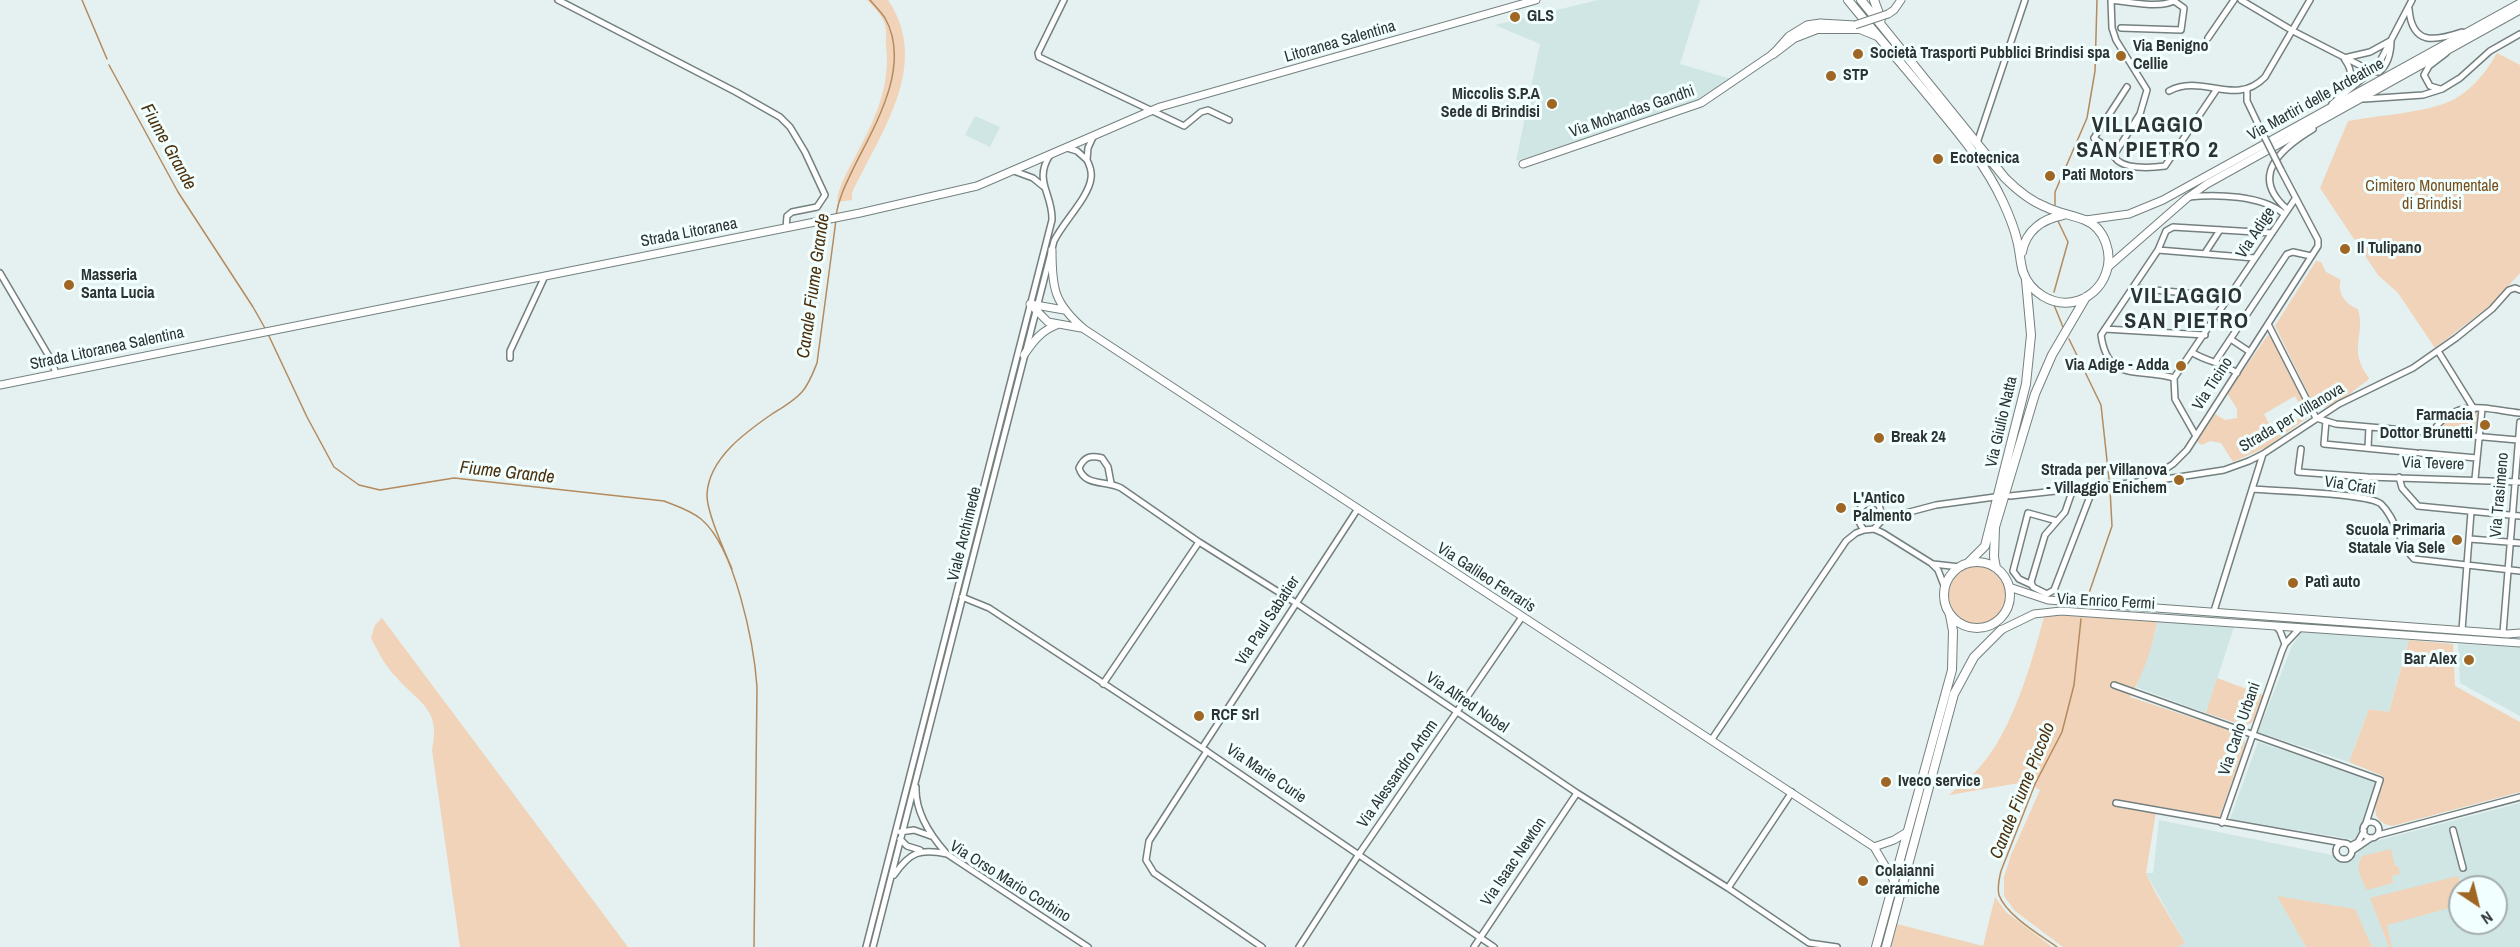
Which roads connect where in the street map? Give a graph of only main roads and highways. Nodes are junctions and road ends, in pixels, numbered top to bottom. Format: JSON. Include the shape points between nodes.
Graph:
{"nodes":[{"id":1,"x":1861,"y":0,"type":"edge"},
{"id":2,"x":1874,"y":0,"type":"edge"},
{"id":3,"x":1850,"y":2,"type":"edge"},
{"id":4,"x":1856,"y":27,"type":"junction"},
{"id":5,"x":1892,"y":38,"type":"junction"},
{"id":6,"x":1882,"y":40,"type":"junction"},
{"id":7,"x":1773,"y":54,"type":"road end"},
{"id":8,"x":2065,"y":215,"type":"junction"},
{"id":9,"x":2021,"y":259,"type":"junction"},
{"id":10,"x":2026,"y":278,"type":"junction"},
{"id":11,"x":2086,"y":297,"type":"junction"},
{"id":12,"x":1968,"y":563,"type":"junction"},
{"id":13,"x":1996,"y":568,"type":"junction"},
{"id":14,"x":1950,"y":615,"type":"junction"},
{"id":15,"x":2003,"y":616,"type":"junction"},
{"id":16,"x":1986,"y":627,"type":"junction"},
{"id":17,"x":2001,"y":630,"type":"junction"},
{"id":18,"x":1876,"y":947,"type":"edge"},
{"id":19,"x":1886,"y":947,"type":"edge"}],
"edges":[{"from":1,"to":5,"type":"main road"},
{"from":2,"to":5,"type":"main road"},
{"from":3,"to":4,"type":"main road","via":[[1860,19]]},
{"from":3,"to":6,"type":"main road"},
{"from":4,"to":6,"type":"main road"},
{"from":4,"to":7,"type":"main road","via":[[1812,30]]},
{"from":5,"to":8,"type":"main road","via":[[2018,190]]},
{"from":6,"to":9,"type":"main road","via":[[1985,170],[2014,228]]},
{"from":8,"to":9,"type":"main road","via":[[2051,217],[2034,228]]},
{"from":8,"to":11,"type":"main road","via":[[2086,220],[2097,228],[2109,253],[2104,279]]},
{"from":9,"to":10,"type":"main road"},
{"from":10,"to":11,"type":"main road","via":[[2045,298],[2073,302]]},
{"from":10,"to":12,"type":"main road","name":"Via Giulio Natta","via":[[2031,335],[2026,384],[1985,546]]},
{"from":11,"to":13,"type":"main road","name":"Via Giulio Natta","via":[[2052,355],[2035,394],[1995,527]]},
{"from":12,"to":13,"type":"main road"},
{"from":12,"to":14,"type":"main road","via":[[1950,576],[1945,588],[1945,606]]},
{"from":13,"to":15,"type":"main road","via":[[2009,587],[2010,597]]},
{"from":14,"to":16,"type":"main road","via":[[1966,627]]},
{"from":14,"to":18,"type":"main road","via":[[1952,670]]},
{"from":15,"to":16,"type":"main road"},
{"from":15,"to":17,"type":"main road"},
{"from":16,"to":17,"type":"main road"},
{"from":17,"to":19,"type":"main road","name":"Via Enrico Fermi","via":[[1974,657],[1954,693]]}]}
